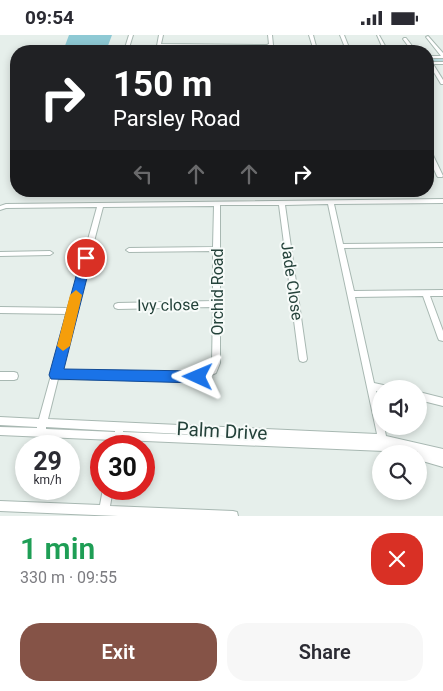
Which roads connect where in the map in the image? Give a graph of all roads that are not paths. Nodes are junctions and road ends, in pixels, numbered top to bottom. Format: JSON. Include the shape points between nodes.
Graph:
{"nodes":[{"id":1,"x":162,"y":35,"type":"edge"},
{"id":2,"x":270,"y":35,"type":"edge"},
{"id":3,"x":428,"y":37,"type":"dead end"},
{"id":4,"x":405,"y":39,"type":"dead end"},
{"id":5,"x":159,"y":45,"type":"joint"},
{"id":6,"x":270,"y":45,"type":"joint"},
{"id":7,"x":410,"y":45,"type":"edge"},
{"id":8,"x":443,"y":57,"type":"edge"},
{"id":9,"x":434,"y":70,"type":"edge"},
{"id":10,"x":443,"y":83,"type":"edge"},
{"id":11,"x":434,"y":164,"type":"edge"},
{"id":12,"x":440,"y":176,"type":"dead end"},
{"id":13,"x":443,"y":201,"type":"edge"},
{"id":14,"x":331,"y":202,"type":"junction"},
{"id":15,"x":217,"y":203,"type":"junction"},
{"id":16,"x":282,"y":203,"type":"junction"},
{"id":17,"x":100,"y":205,"type":"junction"},
{"id":18,"x":0,"y":208,"type":"edge"},
{"id":19,"x":443,"y":245,"type":"edge"},
{"id":20,"x":340,"y":246,"type":"junction"},
{"id":21,"x":217,"y":249,"type":"junction"},
{"id":22,"x":129,"y":250,"type":"dead end"},
{"id":23,"x":50,"y":253,"type":"dead end"},
{"id":24,"x":0,"y":254,"type":"edge"},
{"id":25,"x":350,"y":293,"type":"junction"},
{"id":26,"x":425,"y":293,"type":"junction"},
{"id":27,"x":443,"y":293,"type":"edge"},
{"id":28,"x":217,"y":304,"type":"junction"},
{"id":29,"x":118,"y":306,"type":"dead end"},
{"id":30,"x":0,"y":310,"type":"edge"},
{"id":31,"x":72,"y":311,"type":"junction"},
{"id":32,"x":442,"y":338,"type":"edge"},
{"id":33,"x":303,"y":359,"type":"dead end"},
{"id":34,"x":0,"y":375,"type":"edge"},
{"id":35,"x":56,"y":375,"type":"junction"},
{"id":36,"x":14,"y":376,"type":"dead end"},
{"id":37,"x":370,"y":385,"type":"joint"},
{"id":38,"x":427,"y":398,"type":"edge"},
{"id":39,"x":443,"y":402,"type":"edge"},
{"id":40,"x":0,"y":421,"type":"edge"},
{"id":41,"x":43,"y":422,"type":"junction"},
{"id":42,"x":120,"y":426,"type":"junction"},
{"id":43,"x":0,"y":431,"type":"edge"},
{"id":44,"x":40,"y":433,"type":"junction"},
{"id":45,"x":93,"y":435,"type":"edge"},
{"id":46,"x":119,"y":435,"type":"edge"},
{"id":47,"x":155,"y":437,"type":"edge"},
{"id":48,"x":383,"y":443,"type":"junction"},
{"id":49,"x":388,"y":445,"type":"edge"},
{"id":50,"x":443,"y":453,"type":"edge"},
{"id":51,"x":427,"y":458,"type":"edge"},
{"id":52,"x":443,"y":462,"type":"edge"},
{"id":53,"x":106,"y":500,"type":"edge"},
{"id":54,"x":0,"y":507,"type":"edge"},
{"id":55,"x":104,"y":509,"type":"junction"},
{"id":56,"x":233,"y":516,"type":"edge"}],
"edges":[{"from":1,"to":5,"type":"street"},
{"from":2,"to":6,"type":"street"},
{"from":3,"to":8,"type":"street"},
{"from":4,"to":7,"type":"street"},
{"from":5,"to":6,"type":"street"},
{"from":9,"to":10,"type":"street"},
{"from":11,"to":12,"type":"street"},
{"from":13,"to":14,"type":"street"},
{"from":14,"to":16,"type":"street"},
{"from":14,"to":20,"type":"street"},
{"from":15,"to":16,"type":"street"},
{"from":15,"to":17,"type":"street"},
{"from":15,"to":21,"type":"street","name":"Orchid Road"},
{"from":16,"to":33,"type":"street","name":"Jade Close"},
{"from":17,"to":18,"type":"street","via":[[6,205]]},
{"from":17,"to":31,"type":"street"},
{"from":19,"to":20,"type":"street"},
{"from":20,"to":25,"type":"street"},
{"from":21,"to":22,"type":"street"},
{"from":21,"to":28,"type":"street","name":"Orchid Road"},
{"from":23,"to":24,"type":"street"},
{"from":25,"to":26,"type":"street"},
{"from":25,"to":37,"type":"street"},
{"from":26,"to":27,"type":"street"},
{"from":26,"to":32,"type":"street"},
{"from":28,"to":29,"type":"street","name":"Ivy close"},
{"from":28,"to":35,"type":"street","name":"Orchid Road","via":[[216,363],[213,371],[198,377]]},
{"from":30,"to":31,"type":"street"},
{"from":31,"to":35,"type":"street"},
{"from":34,"to":36,"type":"street"},
{"from":35,"to":41,"type":"street"},
{"from":37,"to":48,"type":"street"},
{"from":38,"to":39,"type":"street"},
{"from":40,"to":41,"type":"street","name":"Palm Drive"},
{"from":41,"to":42,"type":"street","name":"Palm Drive"},
{"from":41,"to":44,"type":"street"},
{"from":42,"to":46,"type":"street"},
{"from":42,"to":48,"type":"street","name":"Palm Drive"},
{"from":43,"to":44,"type":"street","name":"Palm Drive"},
{"from":44,"to":45,"type":"street","name":"Palm Drive"},
{"from":47,"to":48,"type":"street","name":"Palm Drive"},
{"from":48,"to":49,"type":"street","name":"Palm Drive"},
{"from":48,"to":50,"type":"street","name":"Palm Drive"},
{"from":51,"to":52,"type":"street"},
{"from":53,"to":55,"type":"street"},
{"from":54,"to":55,"type":"street"},
{"from":55,"to":56,"type":"street"}]}
